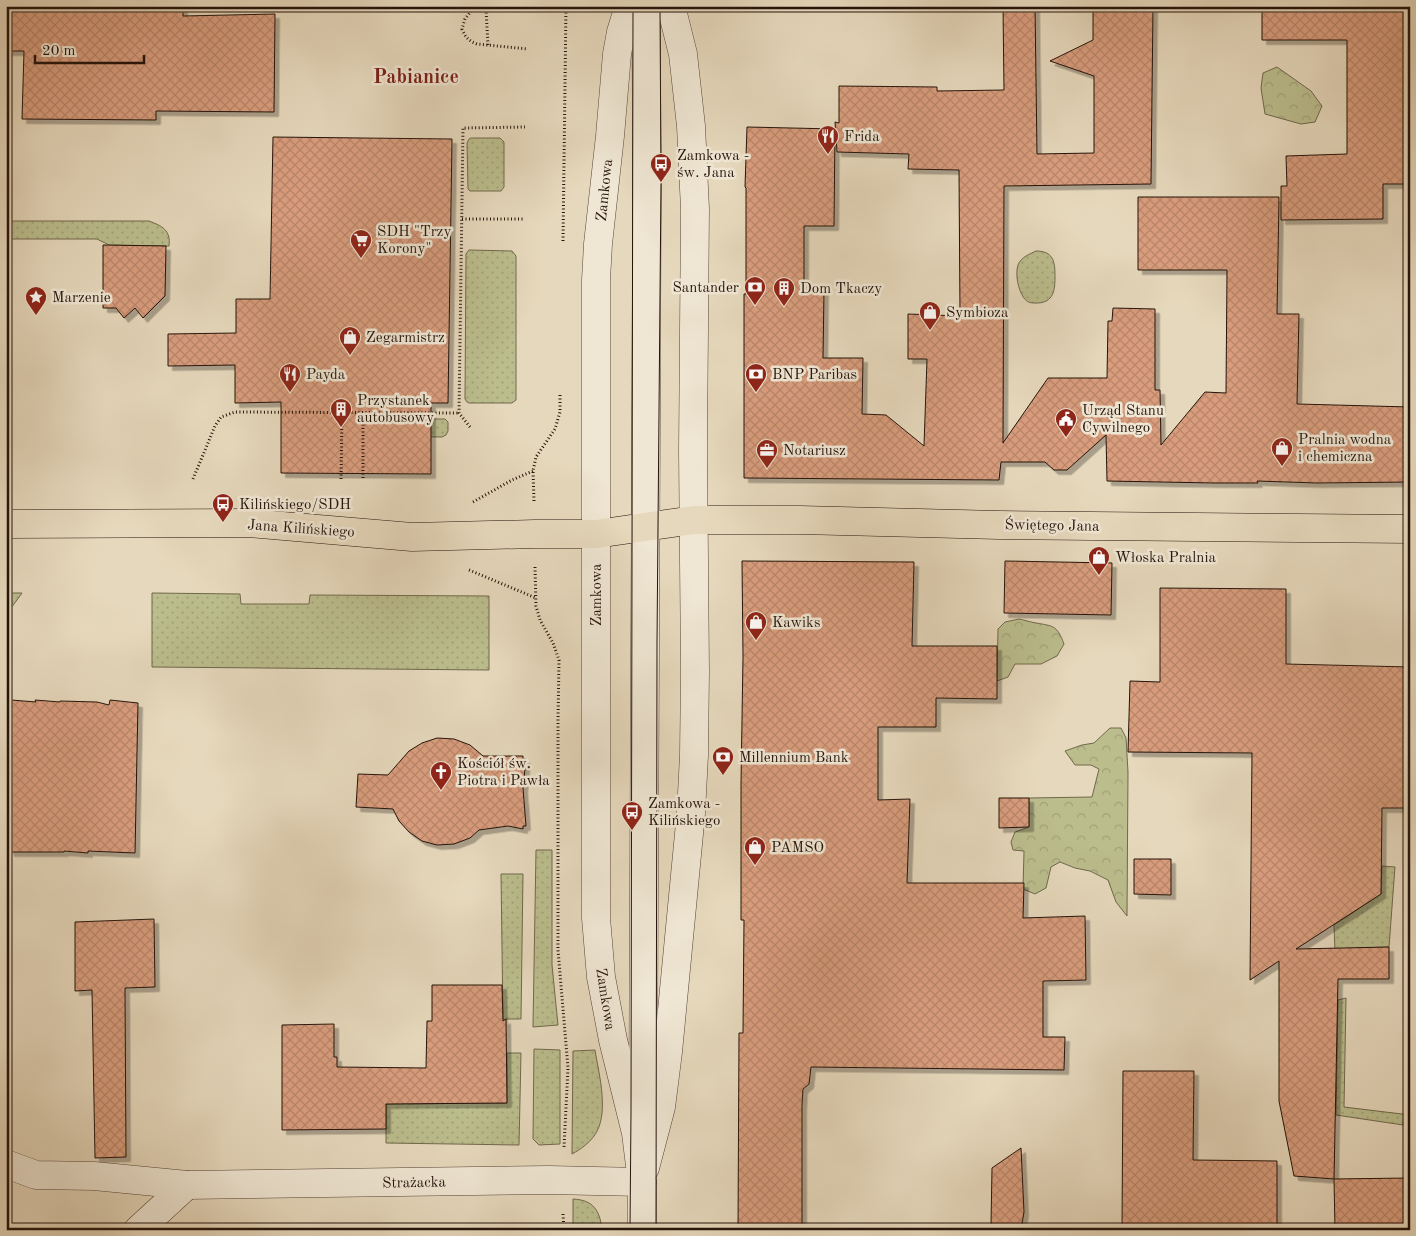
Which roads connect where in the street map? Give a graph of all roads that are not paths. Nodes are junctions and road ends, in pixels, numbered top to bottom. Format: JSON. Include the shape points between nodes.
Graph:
{"nodes":[{"id":1,"x":629,"y":6,"type":"edge"},
{"id":2,"x":646,"y":6,"type":"edge"},
{"id":3,"x":670,"y":6,"type":"edge"},
{"id":4,"x":694,"y":520,"type":"junction"},
{"id":5,"x":6,"y":524,"type":"edge"},
{"id":6,"x":645,"y":528,"type":"junction"},
{"id":7,"x":1410,"y":529,"type":"edge"},
{"id":8,"x":596,"y":534,"type":"junction"},
{"id":9,"x":6,"y":1164,"type":"edge"},
{"id":10,"x":642,"y":1182,"type":"junction"},
{"id":11,"x":187,"y":1185,"type":"junction"},
{"id":12,"x":138,"y":1230,"type":"edge"},
{"id":13,"x":642,"y":1230,"type":"edge"}],
"edges":[{"from":1,"to":8,"type":"street","name":"Zamkowa","via":[[617,54],[598,244]]},
{"from":2,"to":6,"type":"street"},
{"from":3,"to":4,"type":"street","name":"Zamkowa","via":[[682,54],[691,126],[695,209]]},
{"from":4,"to":6,"type":"main road","name":"Świętego Jana"},
{"from":4,"to":7,"type":"main road","name":"Świętego Jana"},
{"from":4,"to":10,"type":"street","name":"Zamkowa","via":[[691,813],[662,1101]]},
{"from":5,"to":8,"type":"main road","name":"Jana Kilińskiego","via":[[249,524],[412,537]]},
{"from":6,"to":8,"type":"main road","name":"Jana Kilińskiego"},
{"from":6,"to":10,"type":"street"},
{"from":8,"to":10,"type":"street","name":"Zamkowa","via":[[596,918],[601,977],[636,1133]]},
{"from":9,"to":11,"type":"street","name":"Strażacka","via":[[36,1176],[94,1176]]},
{"from":10,"to":11,"type":"street","name":"Strażacka","via":[[563,1180]]},
{"from":10,"to":13,"type":"street","name":"Zamkowa"},
{"from":11,"to":12,"type":"street"}]}
